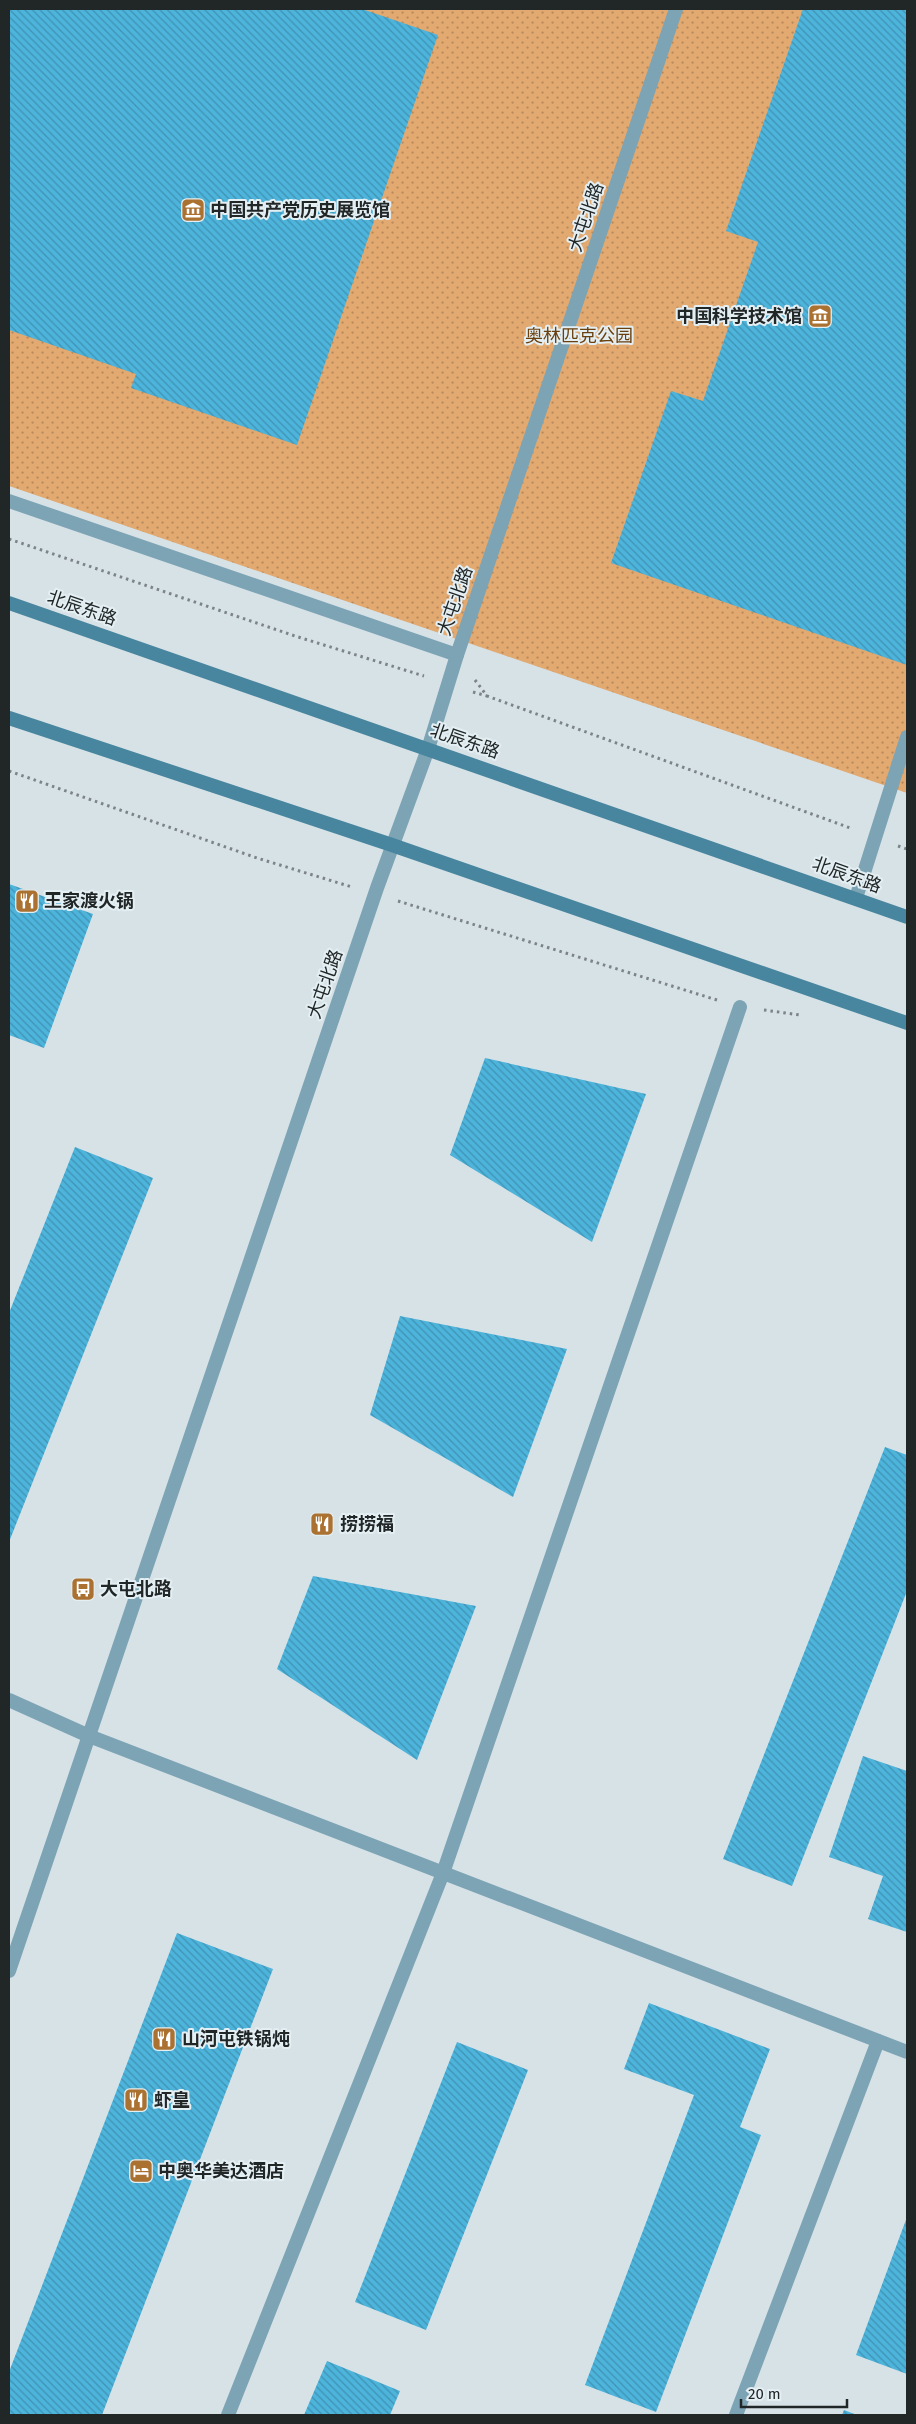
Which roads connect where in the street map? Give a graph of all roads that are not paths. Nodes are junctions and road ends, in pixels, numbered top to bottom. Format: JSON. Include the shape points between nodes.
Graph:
{"nodes":[{"id":1,"x":676,"y":9,"type":"edge"},
{"id":2,"x":9,"y":501,"type":"edge"},
{"id":3,"x":9,"y":603,"type":"edge"},
{"id":4,"x":457,"y":654,"type":"junction"},
{"id":5,"x":9,"y":718,"type":"edge"},
{"id":6,"x":907,"y":737,"type":"edge"},
{"id":7,"x":428,"y":748,"type":"junction"},
{"id":8,"x":392,"y":846,"type":"junction"},
{"id":9,"x":856,"y":898,"type":"junction"},
{"id":10,"x":907,"y":917,"type":"edge"},
{"id":11,"x":740,"y":1007,"type":"road end"},
{"id":12,"x":907,"y":1023,"type":"edge"},
{"id":13,"x":9,"y":1700,"type":"edge"},
{"id":14,"x":89,"y":1736,"type":"junction"},
{"id":15,"x":443,"y":1873,"type":"junction"},
{"id":16,"x":9,"y":1971,"type":"edge"},
{"id":17,"x":878,"y":2041,"type":"junction"},
{"id":18,"x":907,"y":2052,"type":"edge"},
{"id":19,"x":228,"y":2415,"type":"edge"},
{"id":20,"x":736,"y":2415,"type":"edge"}],
"edges":[{"from":1,"to":4,"type":"street","name":"大屯北路"},
{"from":2,"to":4,"type":"street"},
{"from":3,"to":7,"type":"main road","name":"北辰东路"},
{"from":4,"to":7,"type":"street","name":"大屯北路"},
{"from":5,"to":8,"type":"main road"},
{"from":6,"to":9,"type":"street"},
{"from":7,"to":8,"type":"street","name":"大屯北路"},
{"from":7,"to":9,"type":"main road","name":"北辰东路"},
{"from":8,"to":12,"type":"main road"},
{"from":8,"to":14,"type":"street","name":"大屯北路"},
{"from":9,"to":10,"type":"main road","name":"北辰东路"},
{"from":11,"to":15,"type":"street"},
{"from":13,"to":14,"type":"street"},
{"from":14,"to":15,"type":"street"},
{"from":14,"to":16,"type":"street","name":"大屯北路"},
{"from":15,"to":17,"type":"street"},
{"from":15,"to":19,"type":"street"},
{"from":17,"to":18,"type":"street"},
{"from":17,"to":20,"type":"street"}]}
